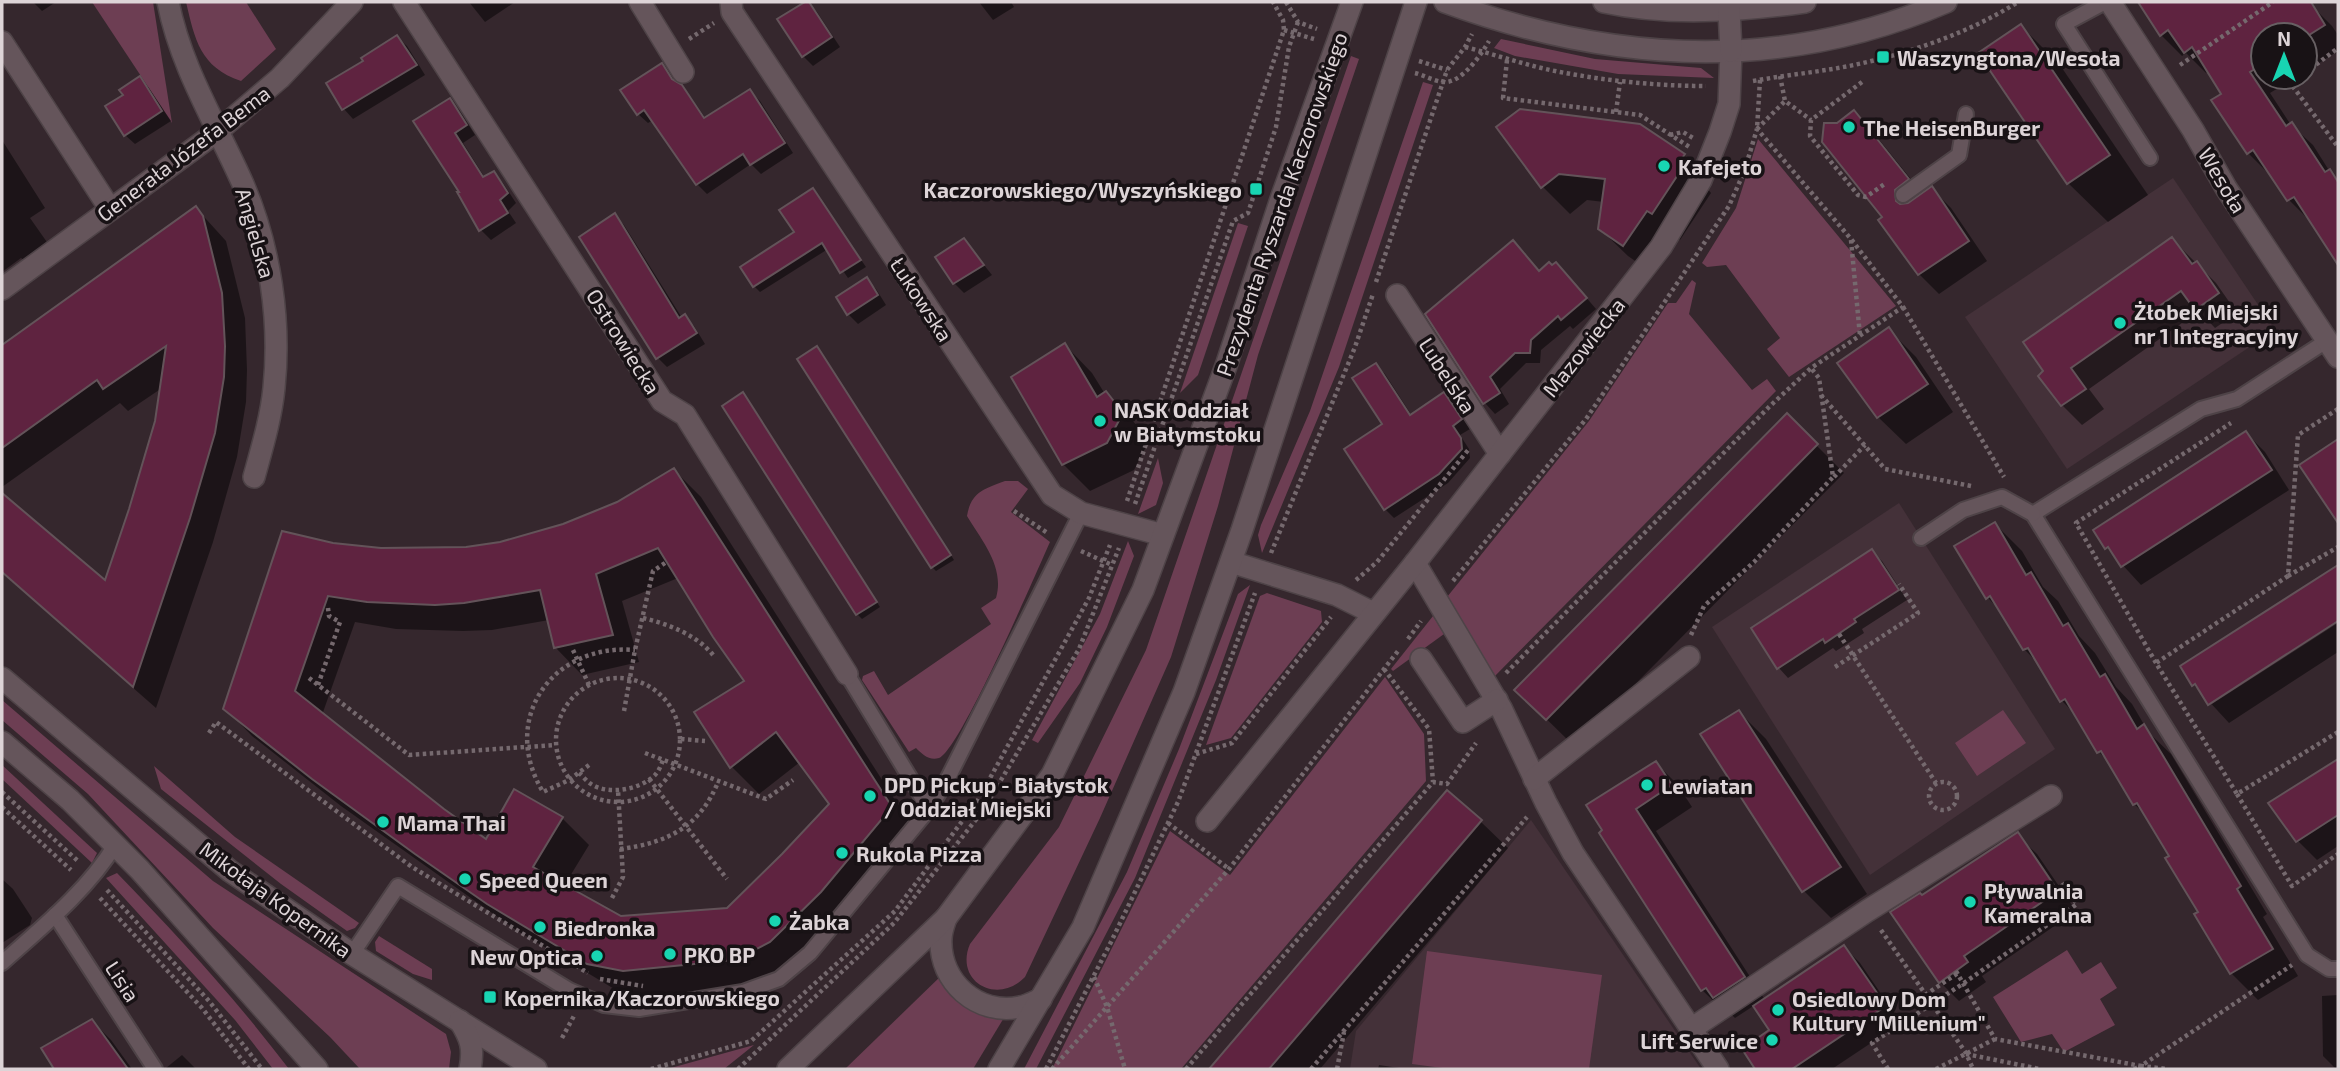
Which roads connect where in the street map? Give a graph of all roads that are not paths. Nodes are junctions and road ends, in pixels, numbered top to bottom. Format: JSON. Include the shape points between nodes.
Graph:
{"nodes":[{"id":1,"x":168,"y":2,"type":"edge"},
{"id":2,"x":352,"y":2,"type":"edge"},
{"id":3,"x":404,"y":2,"type":"edge"},
{"id":4,"x":639,"y":2,"type":"edge"},
{"id":5,"x":1352,"y":2,"type":"edge"},
{"id":6,"x":1416,"y":2,"type":"edge"},
{"id":7,"x":1445,"y":2,"type":"edge"},
{"id":8,"x":1604,"y":2,"type":"edge"},
{"id":9,"x":1805,"y":2,"type":"edge"},
{"id":10,"x":1946,"y":2,"type":"edge"},
{"id":11,"x":2107,"y":2,"type":"edge"},
{"id":12,"x":1729,"y":6,"type":"edge"},
{"id":13,"x":731,"y":7,"type":"edge"},
{"id":14,"x":2,"y":42,"type":"edge"},
{"id":15,"x":1731,"y":51,"type":"junction"},
{"id":16,"x":683,"y":72,"type":"dead end"},
{"id":17,"x":1966,"y":114,"type":"dead end"},
{"id":18,"x":218,"y":131,"type":"junction"},
{"id":19,"x":2150,"y":158,"type":"dead end"},
{"id":20,"x":1903,"y":195,"type":"dead end"},
{"id":21,"x":110,"y":209,"type":"junction"},
{"id":22,"x":2,"y":289,"type":"edge"},
{"id":23,"x":1397,"y":295,"type":"dead end"},
{"id":24,"x":2333,"y":349,"type":"edge"},
{"id":25,"x":1500,"y":454,"type":"junction"},
{"id":26,"x":254,"y":477,"type":"dead end"},
{"id":27,"x":1081,"y":513,"type":"junction"},
{"id":28,"x":2033,"y":514,"type":"junction"},
{"id":29,"x":1163,"y":535,"type":"junction"},
{"id":30,"x":1921,"y":538,"type":"dead end"},
{"id":31,"x":1231,"y":562,"type":"junction"},
{"id":32,"x":1415,"y":563,"type":"junction"},
{"id":33,"x":1373,"y":613,"type":"junction"},
{"id":34,"x":1689,"y":657,"type":"road end"},
{"id":35,"x":1421,"y":659,"type":"dead end"},
{"id":36,"x":847,"y":674,"type":"joint"},
{"id":37,"x":2,"y":678,"type":"edge"},
{"id":38,"x":1493,"y":695,"type":"junction"},
{"id":39,"x":2,"y":742,"type":"edge"},
{"id":40,"x":1534,"y":779,"type":"junction"},
{"id":41,"x":2051,"y":796,"type":"dead end"},
{"id":42,"x":929,"y":809,"type":"junction"},
{"id":43,"x":1207,"y":821,"type":"dead end"},
{"id":44,"x":115,"y":845,"type":"junction"},
{"id":45,"x":55,"y":915,"type":"junction"},
{"id":46,"x":946,"y":918,"type":"junction"},
{"id":47,"x":352,"y":954,"type":"junction"},
{"id":48,"x":2,"y":963,"type":"edge"},
{"id":49,"x":2338,"y":969,"type":"edge"},
{"id":50,"x":1041,"y":999,"type":"junction"},
{"id":51,"x":460,"y":1021,"type":"junction"},
{"id":52,"x":1691,"y":1030,"type":"junction"},
{"id":53,"x":155,"y":1069,"type":"edge"},
{"id":54,"x":317,"y":1069,"type":"edge"},
{"id":55,"x":470,"y":1069,"type":"edge"},
{"id":56,"x":536,"y":1069,"type":"edge"},
{"id":57,"x":788,"y":1069,"type":"edge"},
{"id":58,"x":999,"y":1069,"type":"edge"},
{"id":59,"x":1718,"y":1069,"type":"edge"}],
"edges":[{"from":1,"to":18,"type":"street","name":"Angielska","via":[[179,46]]},
{"from":2,"to":18,"type":"street","name":"Generała Józefa Bema","via":[[281,78]]},
{"from":3,"to":36,"type":"street","name":"Ostrowiecka","via":[[662,401],[685,415]]},
{"from":4,"to":16,"type":"street"},
{"from":5,"to":29,"type":"street","name":"Prezydenta Ryszarda Kaczorowskiego"},
{"from":6,"to":31,"type":"street"},
{"from":7,"to":15,"type":"street","via":[[1489,18],[1602,45],[1675,52]]},
{"from":8,"to":12,"type":"street","via":[[1669,9]]},
{"from":9,"to":12,"type":"street"},
{"from":10,"to":15,"type":"street","via":[[1876,28],[1776,48]]},
{"from":11,"to":19,"type":"lane","via":[[2064,24]]},
{"from":11,"to":24,"type":"street","name":"Wesoła"},
{"from":12,"to":15,"type":"street","name":"Mazowiecka"},
{"from":13,"to":27,"type":"street","name":"Łukowska","via":[[1052,495]]},
{"from":14,"to":21,"type":"street"},
{"from":15,"to":25,"type":"street","name":"Mazowiecka","via":[[1729,104],[1690,201],[1661,247]]},
{"from":17,"to":20,"type":"lane","via":[[1959,155]]},
{"from":18,"to":21,"type":"street","name":"Generała Józefa Bema"},
{"from":18,"to":26,"type":"street","name":"Angielska","via":[[250,201],[275,315],[270,413]]},
{"from":21,"to":22,"type":"street","name":"Generała Józefa Bema"},
{"from":23,"to":25,"type":"street","name":"Lubelska"},
{"from":24,"to":28,"type":"lane","via":[[2237,399],[2201,409]]},
{"from":25,"to":32,"type":"street","name":"Mazowiecka"},
{"from":27,"to":29,"type":"street","name":"Łukowska"},
{"from":27,"to":42,"type":"lane"},
{"from":28,"to":30,"type":"lane","via":[[2002,497],[1963,510]]},
{"from":28,"to":49,"type":"lane","via":[[2307,955],[2329,969]]},
{"from":29,"to":46,"type":"street","name":"Prezydenta Ryszarda Kaczorowskiego","via":[[1143,590],[1052,775]]},
{"from":31,"to":33,"type":"street","via":[[1344,598]]},
{"from":31,"to":50,"type":"street","via":[[1184,692],[1088,915]]},
{"from":32,"to":33,"type":"street","name":"Mazowiecka"},
{"from":32,"to":38,"type":"street"},
{"from":33,"to":43,"type":"street","name":"Mazowiecka"},
{"from":34,"to":40,"type":"street"},
{"from":35,"to":38,"type":"street","via":[[1463,722]]},
{"from":36,"to":42,"type":"lane"},
{"from":37,"to":47,"type":"street","name":"Mikołaja Kopernika","via":[[230,871]]},
{"from":38,"to":40,"type":"street"},
{"from":39,"to":44,"type":"street"},
{"from":40,"to":52,"type":"street","via":[[1573,853]]},
{"from":41,"to":52,"type":"street","via":[[1867,911]]},
{"from":42,"to":47,"type":"lane","via":[[810,953],[779,979],[743,992],[639,1009],[604,1005],[569,990],[398,886]]},
{"from":44,"to":45,"type":"lane"},
{"from":44,"to":54,"type":"street"},
{"from":45,"to":48,"type":"lane"},
{"from":45,"to":53,"type":"lane","name":"Lisia"},
{"from":46,"to":50,"type":"street","via":[[942,958],[963,993],[1001,1009]]},
{"from":46,"to":57,"type":"street","name":"Prezydenta Ryszarda Kaczorowskiego"},
{"from":47,"to":51,"type":"street","name":"Mikołaja Kopernika"},
{"from":50,"to":58,"type":"street"},
{"from":51,"to":55,"type":"street","via":[[473,1051]]},
{"from":51,"to":56,"type":"street","name":"Mikołaja Kopernika"},
{"from":52,"to":59,"type":"street"}]}
